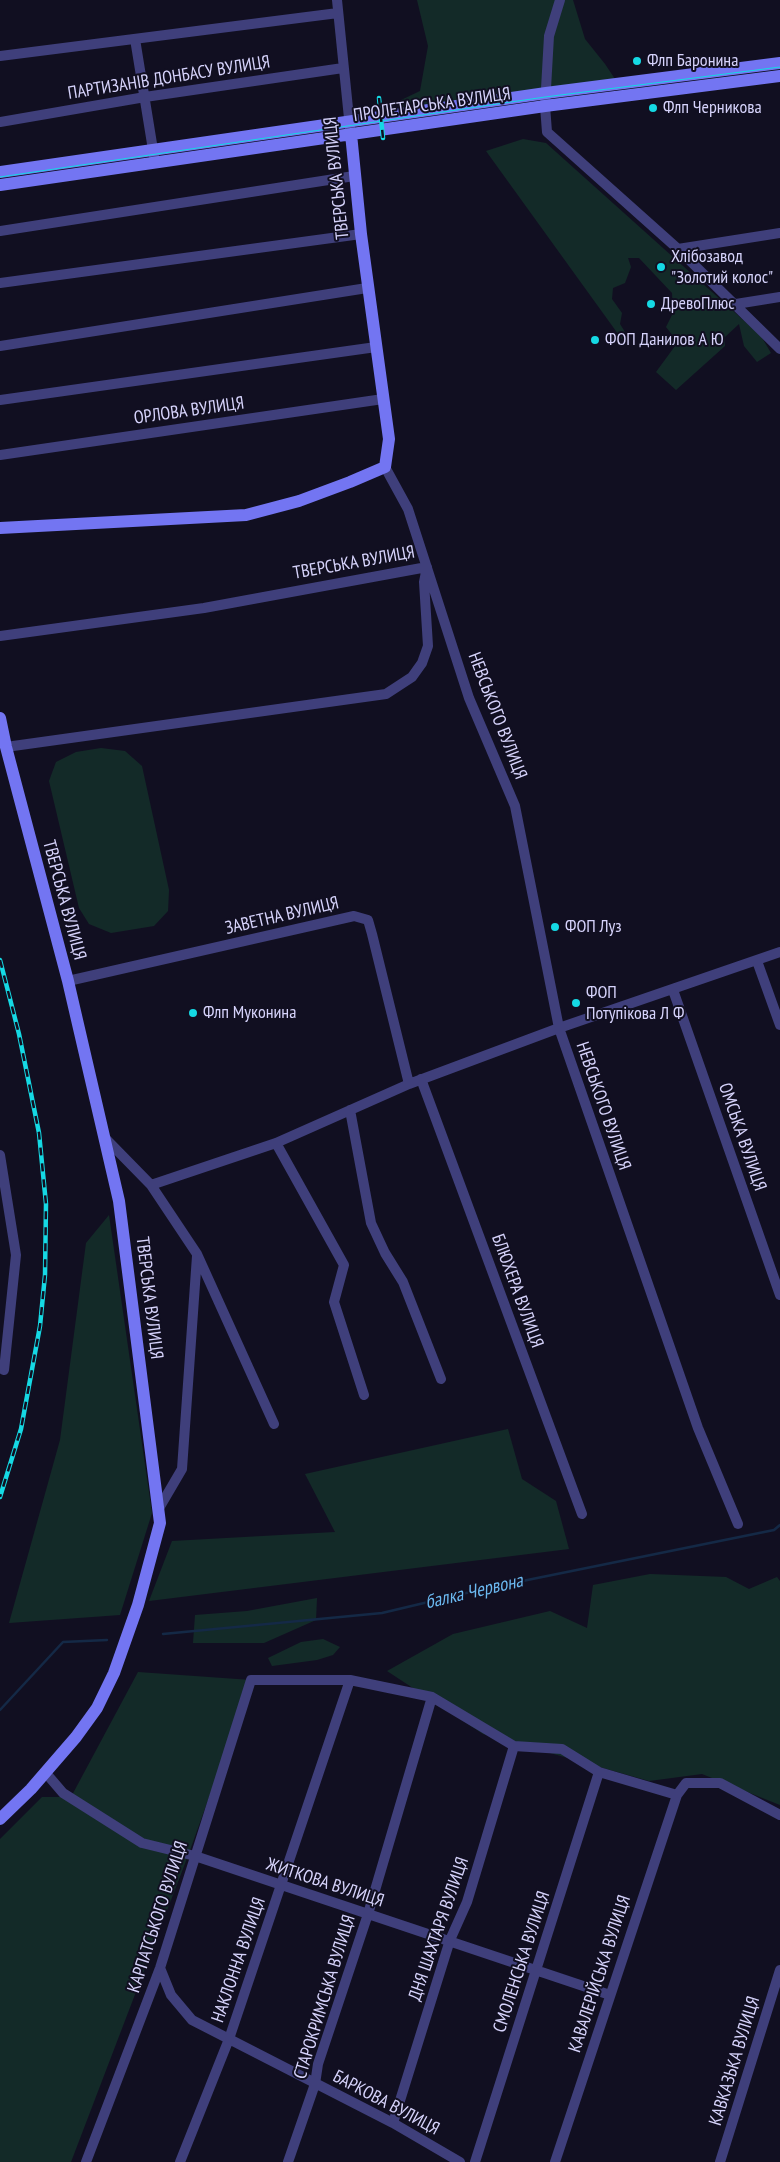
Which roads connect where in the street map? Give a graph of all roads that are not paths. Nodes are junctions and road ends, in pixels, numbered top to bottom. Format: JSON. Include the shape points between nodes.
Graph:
{"nodes":[{"id":1,"x":336,"y":0,"type":"edge"},
{"id":2,"x":560,"y":0,"type":"edge"},
{"id":3,"x":338,"y":13,"type":"junction"},
{"id":4,"x":135,"y":39,"type":"junction"},
{"id":5,"x":0,"y":56,"type":"edge"},
{"id":6,"x":780,"y":63,"type":"edge"},
{"id":7,"x":343,"y":68,"type":"junction"},
{"id":8,"x":780,"y":76,"type":"edge"},
{"id":9,"x":546,"y":93,"type":"junction"},
{"id":10,"x":146,"y":97,"type":"junction"},
{"id":11,"x":545,"y":106,"type":"junction"},
{"id":12,"x":349,"y":120,"type":"junction"},
{"id":13,"x":0,"y":122,"type":"edge"},
{"id":14,"x":351,"y":134,"type":"junction"},
{"id":15,"x":153,"y":150,"type":"junction"},
{"id":16,"x":155,"y":163,"type":"junction"},
{"id":17,"x":0,"y":172,"type":"edge"},
{"id":18,"x":354,"y":176,"type":"junction"},
{"id":19,"x":0,"y":185,"type":"edge"},
{"id":20,"x":0,"y":231,"type":"edge"},
{"id":21,"x":780,"y":233,"type":"edge"},
{"id":22,"x":361,"y":234,"type":"junction"},
{"id":23,"x":678,"y":249,"type":"junction"},
{"id":24,"x":0,"y":283,"type":"edge"},
{"id":25,"x":367,"y":288,"type":"junction"},
{"id":26,"x":780,"y":297,"type":"edge"},
{"id":27,"x":736,"y":304,"type":"junction"},
{"id":28,"x":0,"y":346,"type":"edge"},
{"id":29,"x":376,"y":347,"type":"junction"},
{"id":30,"x":780,"y":349,"type":"edge"},
{"id":31,"x":382,"y":399,"type":"junction"},
{"id":32,"x":0,"y":400,"type":"edge"},
{"id":33,"x":0,"y":455,"type":"edge"},
{"id":34,"x":385,"y":467,"type":"junction"},
{"id":35,"x":0,"y":528,"type":"edge"},
{"id":36,"x":427,"y":567,"type":"junction"},
{"id":37,"x":0,"y":636,"type":"edge"},
{"id":38,"x":0,"y":718,"type":"edge"},
{"id":39,"x":6,"y":746,"type":"junction"},
{"id":40,"x":780,"y":952,"type":"edge"},
{"id":41,"x":757,"y":961,"type":"junction"},
{"id":42,"x":68,"y":981,"type":"junction"},
{"id":43,"x":674,"y":990,"type":"junction"},
{"id":44,"x":780,"y":1025,"type":"edge"},
{"id":45,"x":559,"y":1028,"type":"junction"},
{"id":46,"x":421,"y":1079,"type":"junction"},
{"id":47,"x":409,"y":1084,"type":"junction"},
{"id":48,"x":350,"y":1110,"type":"junction"},
{"id":49,"x":106,"y":1139,"type":"junction"},
{"id":50,"x":276,"y":1143,"type":"junction"},
{"id":51,"x":0,"y":1155,"type":"edge"},
{"id":52,"x":151,"y":1185,"type":"junction"},
{"id":53,"x":197,"y":1254,"type":"junction"},
{"id":54,"x":780,"y":1295,"type":"edge"},
{"id":55,"x":0,"y":1368,"type":"edge"},
{"id":56,"x":442,"y":1379,"type":"dead end"},
{"id":57,"x":364,"y":1395,"type":"dead end"},
{"id":58,"x":274,"y":1424,"type":"dead end"},
{"id":59,"x":158,"y":1510,"type":"junction"},
{"id":60,"x":582,"y":1514,"type":"dead end"},
{"id":61,"x":738,"y":1524,"type":"dead end"},
{"id":62,"x":350,"y":1680,"type":"junction"},
{"id":63,"x":432,"y":1697,"type":"junction"},
{"id":64,"x":514,"y":1746,"type":"junction"},
{"id":65,"x":45,"y":1772,"type":"junction"},
{"id":66,"x":599,"y":1772,"type":"junction"},
{"id":67,"x":677,"y":1795,"type":"junction"},
{"id":68,"x":780,"y":1815,"type":"edge"},
{"id":69,"x":0,"y":1819,"type":"edge"},
{"id":70,"x":195,"y":1856,"type":"junction"},
{"id":71,"x":281,"y":1886,"type":"junction"},
{"id":72,"x":368,"y":1914,"type":"junction"},
{"id":73,"x":450,"y":1940,"type":"junction"},
{"id":74,"x":160,"y":1968,"type":"junction"},
{"id":75,"x":536,"y":1970,"type":"junction"},
{"id":76,"x":780,"y":1970,"type":"edge"},
{"id":77,"x":610,"y":1995,"type":"junction"},
{"id":78,"x":229,"y":2039,"type":"junction"},
{"id":79,"x":316,"y":2084,"type":"junction"},
{"id":80,"x":393,"y":2123,"type":"junction"},
{"id":81,"x":86,"y":2162,"type":"edge"},
{"id":82,"x":180,"y":2162,"type":"edge"},
{"id":83,"x":288,"y":2162,"type":"edge"},
{"id":84,"x":460,"y":2162,"type":"edge"},
{"id":85,"x":475,"y":2162,"type":"edge"},
{"id":86,"x":556,"y":2162,"type":"edge"},
{"id":87,"x":720,"y":2162,"type":"edge"}],
"edges":[{"from":1,"to":3,"type":"street","name":"ТВЕРСЬКА ВУЛИЦЯ"},
{"from":2,"to":9,"type":"street","via":[[549,36]]},
{"from":3,"to":4,"type":"street"},
{"from":3,"to":7,"type":"street","name":"ТВЕРСЬКА ВУЛИЦЯ"},
{"from":4,"to":5,"type":"street"},
{"from":4,"to":10,"type":"street"},
{"from":6,"to":9,"type":"main road","name":"ПРОЛЕТАРСЬКА ВУЛИЦЯ"},
{"from":7,"to":10,"type":"street","name":"ПАРТИЗАНІВ ДОНБАСУ ВУЛИЦЯ"},
{"from":7,"to":12,"type":"street","name":"ТВЕРСЬКА ВУЛИЦЯ"},
{"from":8,"to":11,"type":"main road","name":"ПРОЛЕТАРСЬКА ВУЛИЦЯ"},
{"from":9,"to":11,"type":"street"},
{"from":9,"to":12,"type":"main road","name":"ПРОЛЕТАРСЬКА ВУЛИЦЯ"},
{"from":10,"to":13,"type":"street","name":"ПАРТИЗАНІВ ДОНБАСУ ВУЛИЦЯ"},
{"from":10,"to":15,"type":"street"},
{"from":11,"to":14,"type":"main road","name":"ПРОЛЕТАРСЬКА ВУЛИЦЯ"},
{"from":11,"to":23,"type":"street","via":[[547,132]]},
{"from":12,"to":14,"type":"street","name":"ТВЕРСЬКА ВУЛИЦЯ"},
{"from":12,"to":15,"type":"main road","name":"ПРОЛЕТАРСЬКА ВУЛИЦЯ"},
{"from":14,"to":16,"type":"main road","name":"ПРОЛЕТАРСЬКА ВУЛИЦЯ"},
{"from":14,"to":18,"type":"main road","name":"ТВЕРСЬКА ВУЛИЦЯ"},
{"from":15,"to":16,"type":"street"},
{"from":15,"to":17,"type":"main road","name":"ПРОЛЕТАРСЬКА ВУЛИЦЯ"},
{"from":16,"to":19,"type":"main road","name":"ПРОЛЕТАРСЬКА ВУЛИЦЯ"},
{"from":18,"to":20,"type":"street"},
{"from":18,"to":22,"type":"main road","name":"ТВЕРСЬКА ВУЛИЦЯ"},
{"from":21,"to":23,"type":"street"},
{"from":22,"to":24,"type":"street"},
{"from":22,"to":25,"type":"main road","name":"ТВЕРСЬКА ВУЛИЦЯ"},
{"from":23,"to":27,"type":"street"},
{"from":25,"to":28,"type":"street"},
{"from":25,"to":29,"type":"main road","name":"ТВЕРСЬКА ВУЛИЦЯ"},
{"from":26,"to":27,"type":"street"},
{"from":27,"to":30,"type":"street"},
{"from":29,"to":31,"type":"main road","name":"ТВЕРСЬКА ВУЛИЦЯ"},
{"from":29,"to":32,"type":"street"},
{"from":31,"to":33,"type":"street","name":"ОРЛОВА ВУЛИЦЯ"},
{"from":31,"to":34,"type":"main road","name":"ТВЕРСЬКА ВУЛИЦЯ","via":[[389,439]]},
{"from":34,"to":35,"type":"main road","via":[[299,501],[246,515]]},
{"from":34,"to":36,"type":"street","name":"НЕВСЬКОГО ВУЛИЦЯ","via":[[408,509]]},
{"from":36,"to":37,"type":"street","name":"ТВЕРСЬКА ВУЛИЦЯ","via":[[204,608]]},
{"from":36,"to":39,"type":"street","name":"ТВЕРСЬКА ВУЛИЦЯ","via":[[424,582],[428,646],[412,677],[386,694]]},
{"from":36,"to":45,"type":"street","name":"НЕВСЬКОГО ВУЛИЦЯ","via":[[469,698],[515,806]]},
{"from":38,"to":39,"type":"main road","name":"ТВЕРСЬКА ВУЛИЦЯ"},
{"from":39,"to":42,"type":"main road","name":"ТВЕРСЬКА ВУЛИЦЯ"},
{"from":40,"to":41,"type":"street"},
{"from":41,"to":43,"type":"street"},
{"from":41,"to":44,"type":"street"},
{"from":42,"to":47,"type":"street","name":"ЗАВЕТНА ВУЛИЦЯ","via":[[354,916],[368,920]]},
{"from":42,"to":49,"type":"main road","name":"ТВЕРСЬКА ВУЛИЦЯ"},
{"from":43,"to":45,"type":"street"},
{"from":43,"to":54,"type":"street","name":"ОМСЬКА ВУЛИЦЯ"},
{"from":45,"to":46,"type":"street"},
{"from":45,"to":61,"type":"street","name":"НЕВСЬКОГО ВУЛИЦЯ","via":[[698,1428]]},
{"from":46,"to":47,"type":"street"},
{"from":46,"to":60,"type":"street","name":"БЛЮХЕРА ВУЛИЦЯ"},
{"from":47,"to":48,"type":"street"},
{"from":48,"to":50,"type":"street"},
{"from":48,"to":56,"type":"street","via":[[371,1223],[403,1282]]},
{"from":49,"to":52,"type":"street"},
{"from":49,"to":59,"type":"main road","name":"ТВЕРСЬКА ВУЛИЦЯ","via":[[118,1201]]},
{"from":50,"to":52,"type":"street"},
{"from":50,"to":57,"type":"street","via":[[344,1265],[334,1302]]},
{"from":51,"to":55,"type":"street","via":[[16,1255],[4,1370]]},
{"from":52,"to":53,"type":"street"},
{"from":53,"to":58,"type":"street"},
{"from":53,"to":59,"type":"street","via":[[182,1469]]},
{"from":59,"to":65,"type":"main road","name":"ТВЕРСЬКА ВУЛИЦЯ","via":[[160,1523],[138,1604],[114,1673],[97,1708]]},
{"from":62,"to":63,"type":"street"},
{"from":62,"to":70,"type":"street","name":"КАРПАТСЬКОГО ВУЛИЦЯ","via":[[251,1680]]},
{"from":62,"to":71,"type":"street","name":"НАКЛОННА ВУЛИЦЯ"},
{"from":63,"to":64,"type":"street"},
{"from":63,"to":72,"type":"street","name":"СТАРОКРИМСЬКА ВУЛИЦЯ"},
{"from":64,"to":66,"type":"street","via":[[562,1749]]},
{"from":64,"to":73,"type":"street","name":"ДНЯ ШАХТАРЯ ВУЛИЦЯ","via":[[467,1902]]},
{"from":65,"to":69,"type":"main road","name":"ТВЕРСЬКА ВУЛИЦЯ"},
{"from":65,"to":70,"type":"street","name":"ЖИТКОВА ВУЛИЦЯ","via":[[63,1793],[142,1843]]},
{"from":66,"to":67,"type":"street"},
{"from":66,"to":75,"type":"street","name":"СМОЛЕНСЬКА ВУЛИЦЯ"},
{"from":67,"to":68,"type":"street","via":[[686,1783],[720,1783]]},
{"from":67,"to":77,"type":"street","name":"КАВАЛЕРІЙСЬКА ВУЛИЦЯ"},
{"from":70,"to":71,"type":"street","name":"ЖИТКОВА ВУЛИЦЯ"},
{"from":70,"to":74,"type":"street","name":"КАРПАТСЬКОГО ВУЛИЦЯ"},
{"from":71,"to":72,"type":"street","name":"ЖИТКОВА ВУЛИЦЯ"},
{"from":71,"to":78,"type":"street","name":"НАКЛОННА ВУЛИЦЯ"},
{"from":72,"to":73,"type":"street","name":"ЖИТКОВА ВУЛИЦЯ"},
{"from":72,"to":79,"type":"street","name":"СТАРОКРИМСЬКА ВУЛИЦЯ","via":[[318,2064]]},
{"from":73,"to":75,"type":"street","name":"ЖИТКОВА ВУЛИЦЯ"},
{"from":73,"to":80,"type":"street","name":"ДНЯ ШАХТАРЯ ВУЛИЦЯ"},
{"from":74,"to":78,"type":"street","name":"БАРКОВА ВУЛИЦЯ","via":[[171,1995],[192,2020]]},
{"from":74,"to":81,"type":"street","name":"КАРПАТСЬКОГО ВУЛИЦЯ"},
{"from":75,"to":77,"type":"street","name":"ЖИТКОВА ВУЛИЦЯ"},
{"from":75,"to":85,"type":"street","name":"СМОЛЕНСЬКА ВУЛИЦЯ"},
{"from":76,"to":87,"type":"street","name":"КАВКАЗЬКА ВУЛИЦЯ"},
{"from":77,"to":86,"type":"street","name":"КАВАЛЕРІЙСЬКА ВУЛИЦЯ"},
{"from":78,"to":79,"type":"street","name":"БАРКОВА ВУЛИЦЯ"},
{"from":78,"to":82,"type":"street","name":"НАКЛОННА ВУЛИЦЯ"},
{"from":79,"to":80,"type":"street","name":"БАРКОВА ВУЛИЦЯ"},
{"from":79,"to":83,"type":"street","name":"СТАРОКРИМСЬКА ВУЛИЦЯ"},
{"from":80,"to":84,"type":"street","name":"БАРКОВА ВУЛИЦЯ"}]}
